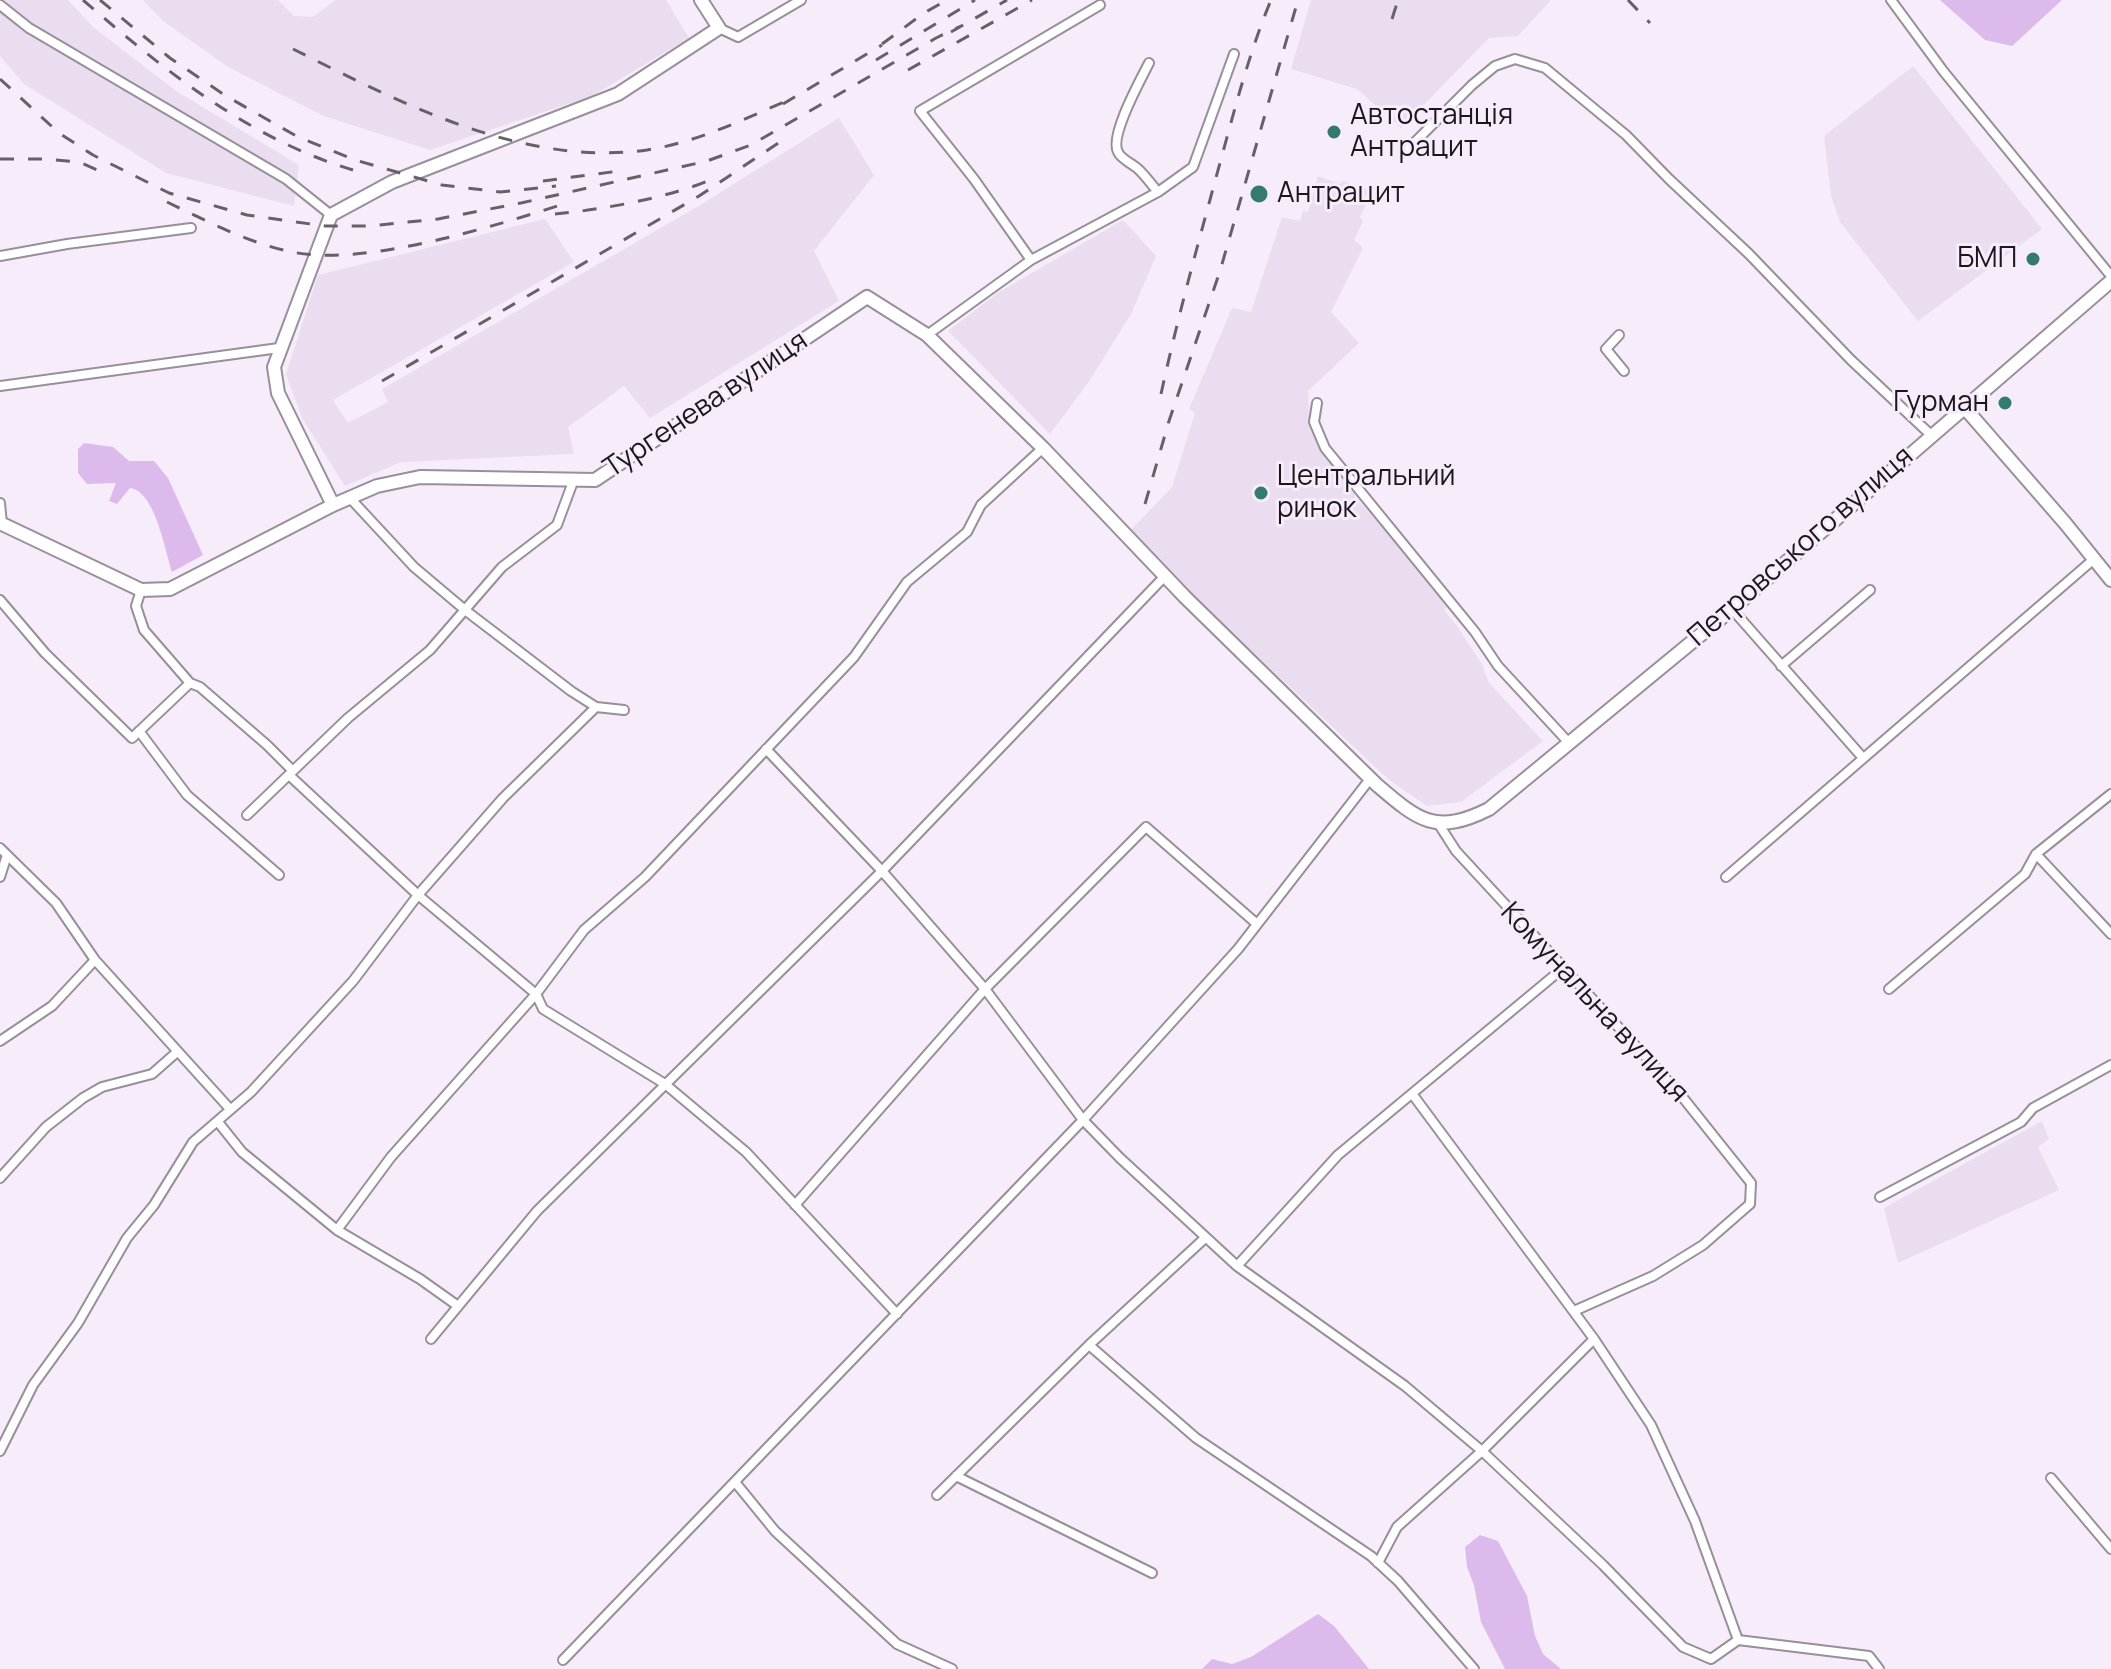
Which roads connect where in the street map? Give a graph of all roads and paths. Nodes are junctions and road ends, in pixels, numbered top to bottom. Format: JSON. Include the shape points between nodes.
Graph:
{"nodes":[{"id":1,"x":701,"y":0,"type":"edge"},
{"id":2,"x":801,"y":0,"type":"edge"},
{"id":3,"x":1891,"y":0,"type":"edge"},
{"id":4,"x":0,"y":5,"type":"edge"},
{"id":5,"x":1100,"y":5,"type":"dead end"},
{"id":6,"x":719,"y":28,"type":"junction"},
{"id":7,"x":1234,"y":54,"type":"dead end"},
{"id":8,"x":1149,"y":63,"type":"dead end"},
{"id":9,"x":1409,"y":148,"type":"dead end"},
{"id":10,"x":1158,"y":192,"type":"junction"},
{"id":11,"x":331,"y":215,"type":"junction"},
{"id":12,"x":191,"y":228,"type":"dead end"},
{"id":13,"x":0,"y":256,"type":"edge"},
{"id":14,"x":1031,"y":260,"type":"junction"},
{"id":15,"x":2111,"y":278,"type":"edge"},
{"id":16,"x":927,"y":335,"type":"junction"},
{"id":17,"x":1619,"y":335,"type":"dead end"},
{"id":18,"x":279,"y":348,"type":"junction"},
{"id":19,"x":1624,"y":371,"type":"dead end"},
{"id":20,"x":0,"y":386,"type":"edge"},
{"id":21,"x":1317,"y":403,"type":"dead end"},
{"id":22,"x":1964,"y":407,"type":"junction"},
{"id":23,"x":1931,"y":435,"type":"junction"},
{"id":24,"x":1043,"y":448,"type":"junction"},
{"id":25,"x":574,"y":479,"type":"junction"},
{"id":26,"x":350,"y":498,"type":"junction"},
{"id":27,"x":0,"y":503,"type":"edge"},
{"id":28,"x":333,"y":505,"type":"junction"},
{"id":29,"x":1,"y":523,"type":"edge"},
{"id":30,"x":2094,"y":559,"type":"junction"},
{"id":31,"x":1165,"y":576,"type":"junction"},
{"id":32,"x":2111,"y":580,"type":"edge"},
{"id":33,"x":141,"y":590,"type":"junction"},
{"id":34,"x":1870,"y":590,"type":"dead end"},
{"id":35,"x":0,"y":600,"type":"edge"},
{"id":36,"x":1732,"y":609,"type":"junction"},
{"id":37,"x":465,"y":610,"type":"junction"},
{"id":38,"x":1781,"y":666,"type":"junction"},
{"id":39,"x":190,"y":683,"type":"junction"},
{"id":40,"x":596,"y":707,"type":"junction"},
{"id":41,"x":624,"y":710,"type":"dead end"},
{"id":42,"x":139,"y":731,"type":"junction"},
{"id":43,"x":1570,"y":744,"type":"junction"},
{"id":44,"x":766,"y":749,"type":"junction"},
{"id":45,"x":1863,"y":758,"type":"junction"},
{"id":46,"x":291,"y":773,"type":"junction"},
{"id":47,"x":1370,"y":779,"type":"junction"},
{"id":48,"x":2111,"y":794,"type":"edge"},
{"id":49,"x":247,"y":815,"type":"dead end"},
{"id":50,"x":1438,"y":823,"type":"junction"},
{"id":51,"x":4,"y":851,"type":"edge"},
{"id":52,"x":2036,"y":854,"type":"junction"},
{"id":53,"x":882,"y":871,"type":"junction"},
{"id":54,"x":279,"y":875,"type":"dead end"},
{"id":55,"x":0,"y":877,"type":"edge"},
{"id":56,"x":1726,"y":877,"type":"dead end"},
{"id":57,"x":418,"y":895,"type":"junction"},
{"id":58,"x":1257,"y":924,"type":"junction"},
{"id":59,"x":2111,"y":934,"type":"edge"},
{"id":60,"x":95,"y":960,"type":"junction"},
{"id":61,"x":1562,"y":969,"type":"junction"},
{"id":62,"x":985,"y":989,"type":"junction"},
{"id":63,"x":1889,"y":989,"type":"dead end"},
{"id":64,"x":536,"y":994,"type":"junction"},
{"id":65,"x":0,"y":1041,"type":"edge"},
{"id":66,"x":177,"y":1052,"type":"junction"},
{"id":67,"x":2111,"y":1065,"type":"edge"},
{"id":68,"x":665,"y":1084,"type":"junction"},
{"id":69,"x":1413,"y":1095,"type":"junction"},
{"id":70,"x":230,"y":1109,"type":"junction"},
{"id":71,"x":1083,"y":1120,"type":"junction"},
{"id":72,"x":218,"y":1122,"type":"junction"},
{"id":73,"x":0,"y":1178,"type":"edge"},
{"id":74,"x":1880,"y":1197,"type":"dead end"},
{"id":75,"x":795,"y":1205,"type":"junction"},
{"id":76,"x":337,"y":1230,"type":"junction"},
{"id":77,"x":1205,"y":1238,"type":"junction"},
{"id":78,"x":1237,"y":1266,"type":"junction"},
{"id":79,"x":458,"y":1306,"type":"junction"},
{"id":80,"x":1574,"y":1311,"type":"junction"},
{"id":81,"x":897,"y":1314,"type":"junction"},
{"id":82,"x":431,"y":1339,"type":"dead end"},
{"id":83,"x":1594,"y":1339,"type":"junction"},
{"id":84,"x":1089,"y":1345,"type":"junction"},
{"id":85,"x":0,"y":1451,"type":"edge"},
{"id":86,"x":1482,"y":1451,"type":"junction"},
{"id":87,"x":956,"y":1476,"type":"junction"},
{"id":88,"x":2051,"y":1478,"type":"dead end"},
{"id":89,"x":735,"y":1482,"type":"junction"},
{"id":90,"x":937,"y":1495,"type":"dead end"},
{"id":91,"x":2111,"y":1549,"type":"edge"},
{"id":92,"x":1378,"y":1563,"type":"junction"},
{"id":93,"x":1152,"y":1573,"type":"dead end"},
{"id":94,"x":1738,"y":1640,"type":"junction"},
{"id":95,"x":563,"y":1660,"type":"dead end"},
{"id":96,"x":952,"y":1669,"type":"edge"},
{"id":97,"x":1474,"y":1669,"type":"edge"},
{"id":98,"x":1879,"y":1669,"type":"edge"}],
"edges":[{"from":1,"to":6,"type":"street"},
{"from":2,"to":6,"type":"street","via":[[738,37]]},
{"from":3,"to":15,"type":"street"},
{"from":4,"to":11,"type":"street","via":[[29,28],[286,179]]},
{"from":5,"to":14,"type":"street","via":[[920,111]]},
{"from":6,"to":11,"type":"street","via":[[618,94],[392,182]]},
{"from":7,"to":10,"type":"street","via":[[1193,167]]},
{"from":8,"to":10,"type":"street","via":[[1116,147]]},
{"from":9,"to":23,"type":"street","via":[[1495,66],[1515,59],[1545,68],[1626,135]]},
{"from":10,"to":14,"type":"street"},
{"from":11,"to":18,"type":"street"},
{"from":12,"to":13,"type":"street"},
{"from":14,"to":16,"type":"street"},
{"from":15,"to":22,"type":"street","name":"Петровського вулиця"},
{"from":16,"to":24,"type":"street"},
{"from":16,"to":25,"type":"street","name":"Тургенева вулиця","via":[[867,297],[595,480]]},
{"from":17,"to":19,"type":"street","via":[[1606,349]]},
{"from":18,"to":20,"type":"street"},
{"from":18,"to":28,"type":"street","via":[[274,367],[278,393]]},
{"from":21,"to":43,"type":"street","via":[[1314,422],[1325,448],[1498,666]]},
{"from":22,"to":23,"type":"street","name":"Петровського вулиця"},
{"from":22,"to":30,"type":"street"},
{"from":23,"to":36,"type":"street","name":"Петровського вулиця"},
{"from":24,"to":31,"type":"street"},
{"from":24,"to":44,"type":"street","via":[[981,505],[967,532],[907,582],[854,657]]},
{"from":25,"to":26,"type":"street","name":"Тургенева вулиця","via":[[420,477]]},
{"from":25,"to":37,"type":"street","via":[[557,525],[502,567]]},
{"from":26,"to":28,"type":"street","name":"Тургенева вулиця"},
{"from":26,"to":37,"type":"street","via":[[414,567]]},
{"from":27,"to":29,"type":"street"},
{"from":28,"to":33,"type":"street","name":"Тургенева вулиця","via":[[170,589]]},
{"from":29,"to":33,"type":"street"},
{"from":30,"to":32,"type":"street"},
{"from":30,"to":45,"type":"street"},
{"from":31,"to":47,"type":"street"},
{"from":31,"to":53,"type":"street"},
{"from":33,"to":39,"type":"street","via":[[136,606],[144,630]]},
{"from":34,"to":38,"type":"street"},
{"from":35,"to":42,"type":"street","via":[[45,653],[132,738]]},
{"from":36,"to":38,"type":"street"},
{"from":36,"to":43,"type":"street","name":"Петровського вулиця"},
{"from":37,"to":40,"type":"street"},
{"from":37,"to":46,"type":"street","via":[[430,650]]},
{"from":38,"to":45,"type":"street"},
{"from":39,"to":42,"type":"street"},
{"from":39,"to":46,"type":"street"},
{"from":40,"to":41,"type":"street"},
{"from":40,"to":57,"type":"street","via":[[503,798]]},
{"from":42,"to":54,"type":"street","via":[[187,795]]},
{"from":43,"to":50,"type":"street","name":"Петровського вулиця","via":[[1489,809],[1466,820]]},
{"from":44,"to":53,"type":"street"},
{"from":44,"to":64,"type":"street","via":[[645,877],[584,930]]},
{"from":45,"to":56,"type":"street"},
{"from":46,"to":49,"type":"street"},
{"from":46,"to":57,"type":"street"},
{"from":47,"to":50,"type":"street","via":[[1410,813]]},
{"from":47,"to":58,"type":"street"},
{"from":48,"to":52,"type":"street"},
{"from":50,"to":61,"type":"street","name":"Комунальна вулиця","via":[[1456,851]]},
{"from":51,"to":55,"type":"street"},
{"from":51,"to":60,"type":"street","via":[[56,903]]},
{"from":52,"to":59,"type":"street"},
{"from":52,"to":63,"type":"street","via":[[2025,874]]},
{"from":53,"to":62,"type":"street"},
{"from":53,"to":68,"type":"street"},
{"from":57,"to":64,"type":"street"},
{"from":57,"to":70,"type":"street","via":[[353,981]]},
{"from":58,"to":62,"type":"street","via":[[1146,827]]},
{"from":58,"to":71,"type":"street"},
{"from":60,"to":65,"type":"street","via":[[52,1006]]},
{"from":60,"to":66,"type":"street"},
{"from":61,"to":69,"type":"street"},
{"from":61,"to":80,"type":"street","name":"Комунальна вулиця","via":[[1680,1094],[1751,1183],[1750,1204],[1703,1245],[1653,1276]]},
{"from":62,"to":71,"type":"street"},
{"from":62,"to":75,"type":"street"},
{"from":64,"to":68,"type":"street","via":[[543,1009]]},
{"from":64,"to":76,"type":"street","via":[[391,1157]]},
{"from":66,"to":70,"type":"street"},
{"from":66,"to":73,"type":"street","via":[[152,1074],[102,1087],[83,1098],[46,1127]]},
{"from":67,"to":74,"type":"street","via":[[2033,1108],[2021,1122]]},
{"from":68,"to":75,"type":"street","via":[[746,1152]]},
{"from":68,"to":79,"type":"street","via":[[537,1211]]},
{"from":69,"to":78,"type":"street","via":[[1338,1155]]},
{"from":69,"to":80,"type":"street"},
{"from":70,"to":72,"type":"street"},
{"from":71,"to":77,"type":"street"},
{"from":71,"to":81,"type":"street"},
{"from":72,"to":76,"type":"street","via":[[242,1152]]},
{"from":72,"to":85,"type":"street","via":[[193,1142],[127,1238],[78,1323],[33,1385]]},
{"from":75,"to":81,"type":"street"},
{"from":76,"to":79,"type":"street"},
{"from":77,"to":78,"type":"street"},
{"from":77,"to":84,"type":"street"},
{"from":78,"to":86,"type":"street","via":[[1405,1386]]},
{"from":79,"to":82,"type":"street"},
{"from":80,"to":83,"type":"street"},
{"from":81,"to":89,"type":"street"},
{"from":83,"to":86,"type":"street"},
{"from":83,"to":94,"type":"street","via":[[1651,1425],[1695,1521]]},
{"from":84,"to":87,"type":"street"},
{"from":84,"to":92,"type":"street","via":[[1196,1438]]},
{"from":86,"to":92,"type":"street","via":[[1397,1527]]},
{"from":86,"to":94,"type":"street","via":[[1683,1647],[1711,1659]]},
{"from":87,"to":90,"type":"street"},
{"from":87,"to":93,"type":"street"},
{"from":88,"to":91,"type":"street"},
{"from":89,"to":95,"type":"street"},
{"from":89,"to":96,"type":"street","via":[[775,1531],[897,1644]]},
{"from":92,"to":97,"type":"street"},
{"from":94,"to":98,"type":"street","via":[[1869,1656]]}]}
